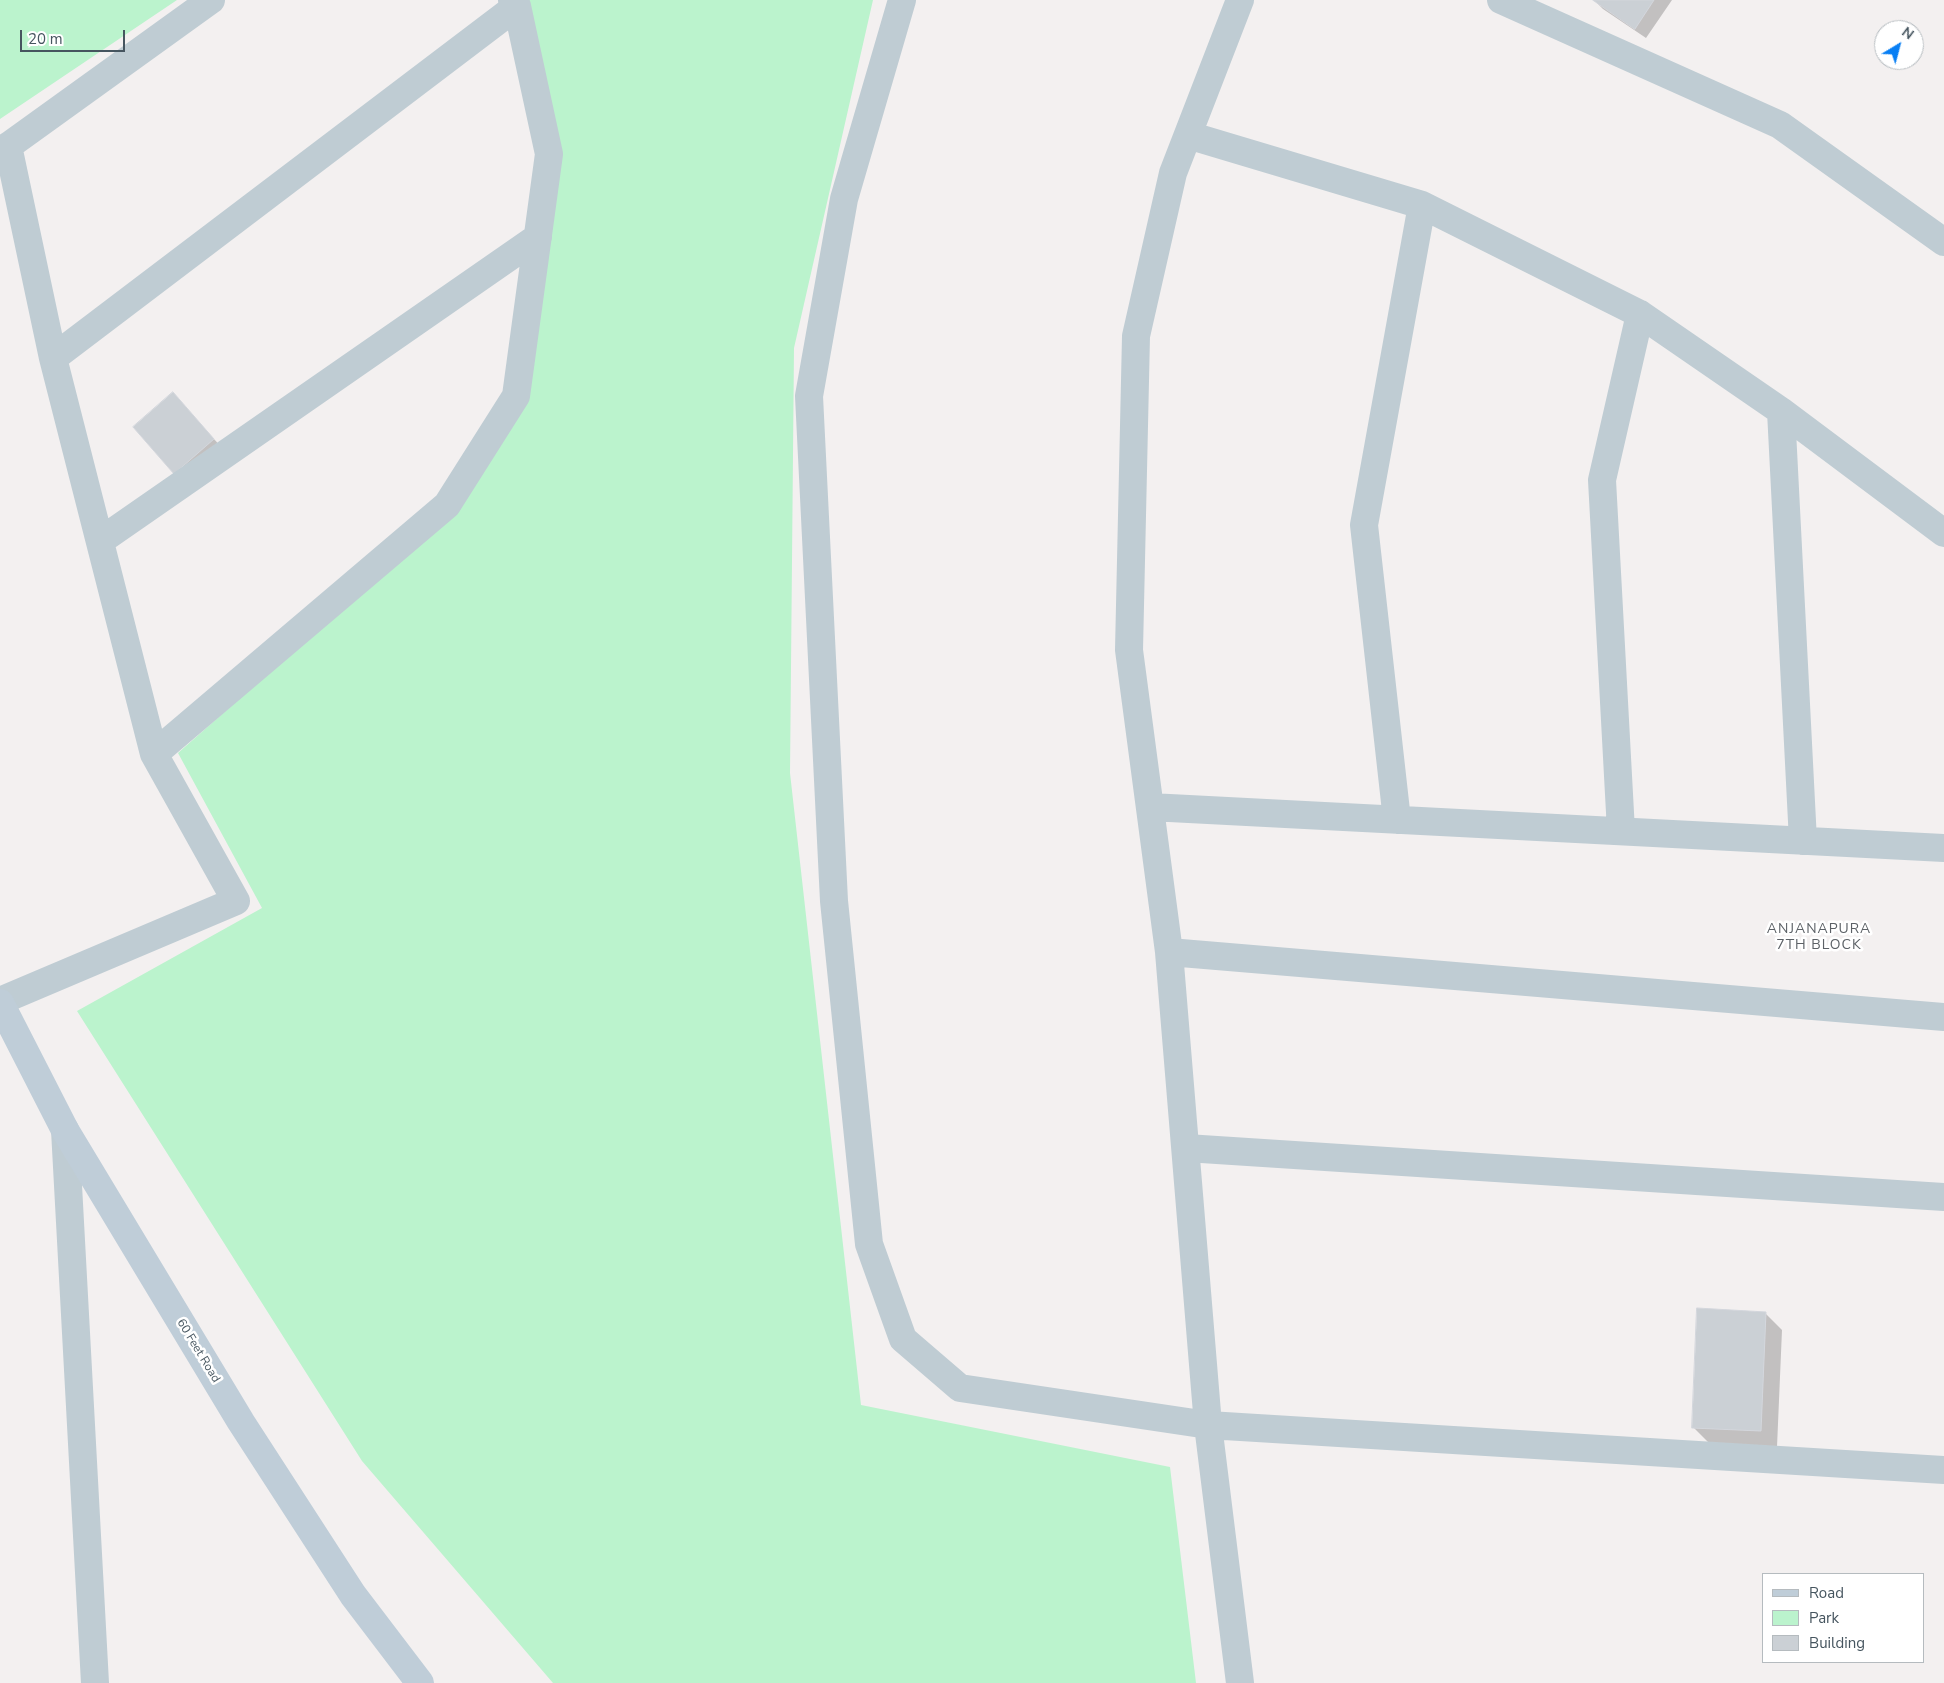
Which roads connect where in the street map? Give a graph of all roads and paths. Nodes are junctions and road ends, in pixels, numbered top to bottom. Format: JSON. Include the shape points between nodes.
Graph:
{"nodes":[{"id":1,"x":211,"y":0,"type":"edge"},
{"id":2,"x":902,"y":0,"type":"edge"},
{"id":3,"x":1240,"y":0,"type":"edge"},
{"id":4,"x":1501,"y":0,"type":"edge"},
{"id":5,"x":514,"y":3,"type":"edge"},
{"id":6,"x":1188,"y":135,"type":"junction"},
{"id":7,"x":4,"y":149,"type":"edge"},
{"id":8,"x":1422,"y":205,"type":"junction"},
{"id":9,"x":538,"y":237,"type":"junction"},
{"id":10,"x":1944,"y":242,"type":"edge"},
{"id":11,"x":1640,"y":314,"type":"junction"},
{"id":12,"x":53,"y":358,"type":"junction"},
{"id":13,"x":1781,"y":411,"type":"junction"},
{"id":14,"x":1944,"y":533,"type":"edge"},
{"id":15,"x":100,"y":541,"type":"junction"},
{"id":16,"x":154,"y":754,"type":"junction"},
{"id":17,"x":1150,"y":807,"type":"junction"},
{"id":18,"x":1397,"y":820,"type":"junction"},
{"id":19,"x":1621,"y":831,"type":"junction"},
{"id":20,"x":1804,"y":841,"type":"junction"},
{"id":21,"x":1944,"y":848,"type":"edge"},
{"id":22,"x":1169,"y":952,"type":"junction"},
{"id":23,"x":0,"y":1002,"type":"edge"},
{"id":24,"x":1944,"y":1017,"type":"edge"},
{"id":25,"x":64,"y":1130,"type":"junction"},
{"id":26,"x":1186,"y":1148,"type":"junction"},
{"id":27,"x":1944,"y":1197,"type":"edge"},
{"id":28,"x":1208,"y":1424,"type":"junction"},
{"id":29,"x":1944,"y":1470,"type":"edge"},
{"id":30,"x":95,"y":1683,"type":"edge"},
{"id":31,"x":420,"y":1683,"type":"edge"},
{"id":32,"x":1240,"y":1683,"type":"edge"}],
"edges":[{"from":1,"to":7,"type":"street"},
{"from":2,"to":28,"type":"street","via":[[844,198],[810,396],[834,901],[869,1244],[902,1339],[960,1388]]},
{"from":3,"to":6,"type":"street"},
{"from":4,"to":10,"type":"street","via":[[1780,125]]},
{"from":5,"to":9,"type":"street","via":[[549,154]]},
{"from":5,"to":12,"type":"street"},
{"from":6,"to":8,"type":"street"},
{"from":6,"to":17,"type":"street","via":[[1173,173],[1136,336],[1129,650]]},
{"from":7,"to":12,"type":"street"},
{"from":8,"to":11,"type":"street"},
{"from":8,"to":18,"type":"street","via":[[1364,525]]},
{"from":9,"to":15,"type":"street"},
{"from":9,"to":16,"type":"street","via":[[516,396],[447,505]]},
{"from":11,"to":13,"type":"street"},
{"from":11,"to":19,"type":"street","via":[[1602,480]]},
{"from":12,"to":15,"type":"street"},
{"from":13,"to":14,"type":"street"},
{"from":13,"to":20,"type":"street"},
{"from":15,"to":16,"type":"street"},
{"from":16,"to":23,"type":"street","via":[[236,901]]},
{"from":17,"to":18,"type":"street"},
{"from":17,"to":22,"type":"street"},
{"from":18,"to":19,"type":"street"},
{"from":19,"to":20,"type":"street"},
{"from":20,"to":21,"type":"street"},
{"from":22,"to":24,"type":"street"},
{"from":22,"to":26,"type":"street"},
{"from":23,"to":25,"type":"street","name":"60 Feet Road"},
{"from":25,"to":30,"type":"street"},
{"from":25,"to":31,"type":"street","name":"60 Feet Road","via":[[241,1422],[353,1595]]},
{"from":26,"to":27,"type":"street"},
{"from":26,"to":28,"type":"street"},
{"from":28,"to":29,"type":"street"},
{"from":28,"to":32,"type":"street"}]}
